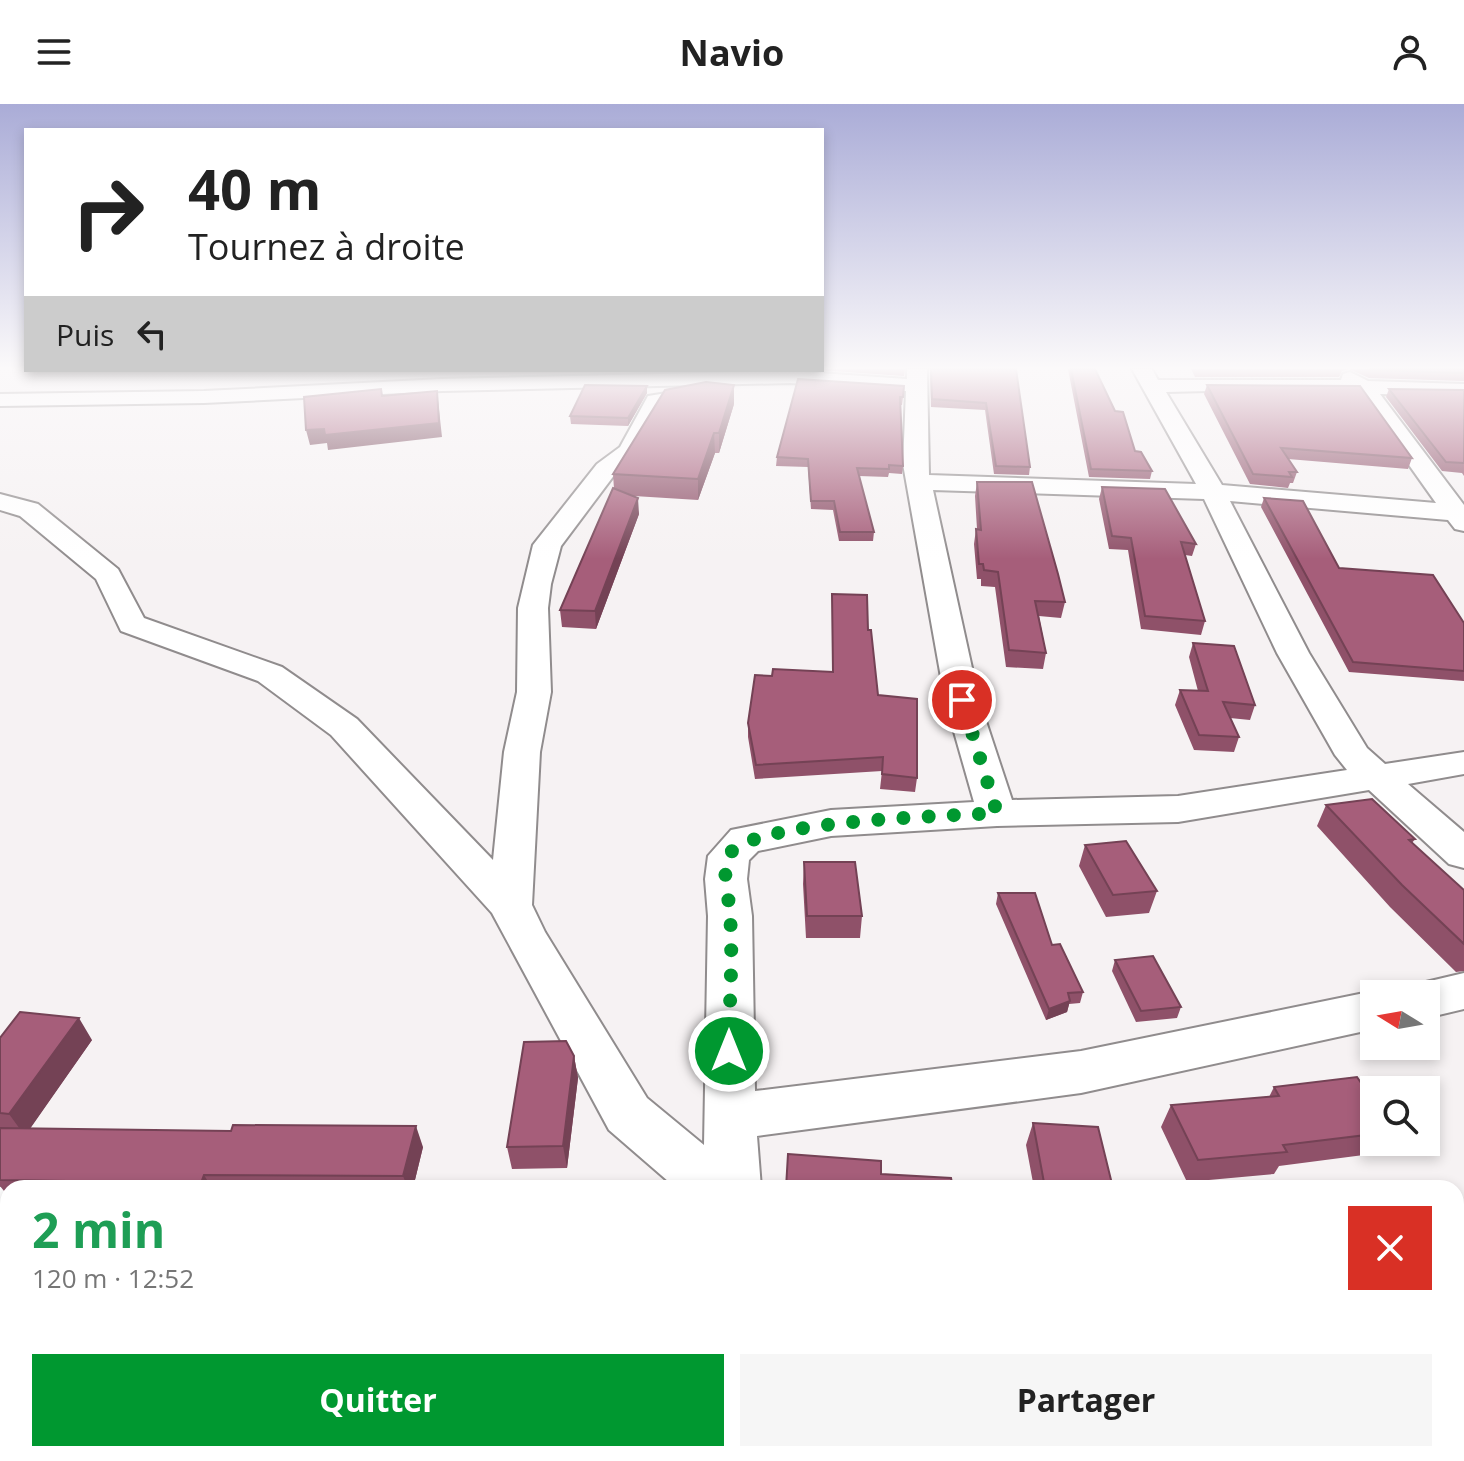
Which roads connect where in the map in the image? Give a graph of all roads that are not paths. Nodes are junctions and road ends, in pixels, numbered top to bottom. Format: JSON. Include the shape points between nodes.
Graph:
{"nodes":[{"id":1,"x":639,"y":432,"type":"edge"},
{"id":2,"x":915,"y":432,"type":"edge"},
{"id":3,"x":1179,"y":432,"type":"edge"},
{"id":4,"x":1399,"y":432,"type":"edge"},
{"id":5,"x":919,"y":482,"type":"junction"},
{"id":6,"x":1213,"y":492,"type":"junction"},
{"id":7,"x":0,"y":502,"type":"edge"},
{"id":8,"x":1462,"y":516,"type":"edge"},
{"id":9,"x":1464,"y":763,"type":"edge"},
{"id":10,"x":1377,"y":779,"type":"junction"},
{"id":11,"x":997,"y":813,"type":"junction"},
{"id":12,"x":1464,"y":854,"type":"edge"},
{"id":13,"x":510,"y":905,"type":"junction"},
{"id":14,"x":1464,"y":991,"type":"edge"},
{"id":15,"x":1440,"y":996,"type":"edge"},
{"id":16,"x":1360,"y":1013,"type":"edge"},
{"id":17,"x":729,"y":1117,"type":"junction"},
{"id":18,"x":710,"y":1180,"type":"edge"},
{"id":19,"x":733,"y":1180,"type":"edge"}],
"edges":[{"from":1,"to":13,"type":"street","via":[[547,545],[533,608],[534,692],[522,752]]},
{"from":2,"to":5,"type":"street"},
{"from":3,"to":6,"type":"street"},
{"from":4,"to":8,"type":"street"},
{"from":5,"to":6,"type":"street"},
{"from":5,"to":11,"type":"street","via":[[962,700]]},
{"from":6,"to":8,"type":"street"},
{"from":6,"to":10,"type":"street","via":[[1293,653],[1353,755]]},
{"from":7,"to":13,"type":"street","via":[[29,510],[108,575],[132,624],[270,674],[344,727]]},
{"from":9,"to":10,"type":"street"},
{"from":10,"to":11,"type":"street","via":[[1178,809]]},
{"from":10,"to":12,"type":"street"},
{"from":11,"to":17,"type":"street","via":[[831,823],[745,840],[729,856]]},
{"from":13,"to":18,"type":"street","via":[[628,1114]]},
{"from":14,"to":15,"type":"street"},
{"from":16,"to":17,"type":"street","via":[[1081,1072]]},
{"from":17,"to":19,"type":"street"}]}
